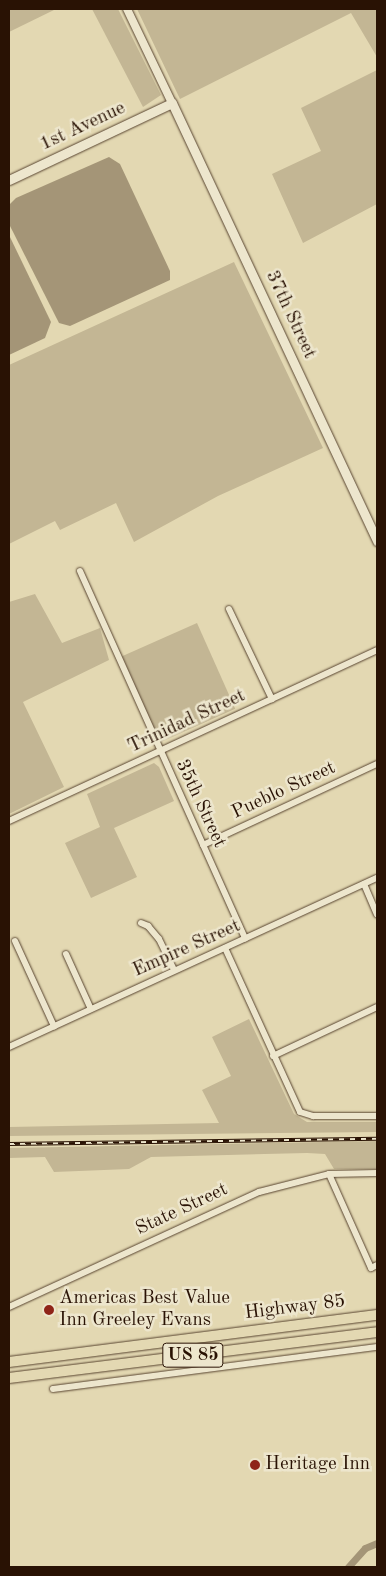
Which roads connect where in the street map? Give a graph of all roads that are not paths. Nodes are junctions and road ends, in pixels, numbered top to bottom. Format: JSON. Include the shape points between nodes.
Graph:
{"nodes":[{"id":1,"x":127,"y":9,"type":"edge"},
{"id":2,"x":172,"y":103,"type":"junction"},
{"id":3,"x":9,"y":180,"type":"edge"},
{"id":4,"x":373,"y":523,"type":"edge"},
{"id":5,"x":377,"y":542,"type":"edge"},
{"id":6,"x":80,"y":571,"type":"dead end"},
{"id":7,"x":229,"y":609,"type":"dead end"},
{"id":8,"x":377,"y":650,"type":"edge"},
{"id":9,"x":272,"y":699,"type":"junction"},
{"id":10,"x":160,"y":751,"type":"junction"},
{"id":11,"x":377,"y":764,"type":"edge"},
{"id":12,"x":9,"y":821,"type":"edge"},
{"id":13,"x":203,"y":845,"type":"junction"},
{"id":14,"x":377,"y":878,"type":"edge"},
{"id":15,"x":364,"y":884,"type":"junction"},
{"id":16,"x":377,"y":914,"type":"edge"},
{"id":17,"x":141,"y":923,"type":"dead end"},
{"id":18,"x":246,"y":939,"type":"junction"},
{"id":19,"x":15,"y":942,"type":"dead end"},
{"id":20,"x":225,"y":948,"type":"junction"},
{"id":21,"x":66,"y":954,"type":"dead end"},
{"id":22,"x":174,"y":970,"type":"junction"},
{"id":23,"x":377,"y":1007,"type":"edge"},
{"id":24,"x":91,"y":1009,"type":"junction"},
{"id":25,"x":54,"y":1026,"type":"junction"},
{"id":26,"x":9,"y":1047,"type":"edge"},
{"id":27,"x":273,"y":1056,"type":"junction"},
{"id":28,"x":377,"y":1116,"type":"edge"},
{"id":29,"x":377,"y":1173,"type":"edge"},
{"id":30,"x":329,"y":1174,"type":"junction"},
{"id":31,"x":374,"y":1266,"type":"edge"},
{"id":32,"x":9,"y":1308,"type":"edge"},
{"id":33,"x":377,"y":1315,"type":"edge"},
{"id":34,"x":377,"y":1332,"type":"edge"},
{"id":35,"x":377,"y":1347,"type":"edge"},
{"id":36,"x":9,"y":1362,"type":"edge"},
{"id":37,"x":9,"y":1378,"type":"edge"},
{"id":38,"x":53,"y":1389,"type":"dead end"}],
"edges":[{"from":1,"to":2,"type":"street"},
{"from":2,"to":3,"type":"main road","name":"1st Avenue"},
{"from":2,"to":4,"type":"main road","name":"37th Street"},
{"from":4,"to":5,"type":"main road","name":"37th Street"},
{"from":6,"to":10,"type":"street","name":"35th Street"},
{"from":7,"to":9,"type":"street"},
{"from":8,"to":9,"type":"street","name":"Trinidad Street"},
{"from":9,"to":10,"type":"street","name":"Trinidad Street"},
{"from":10,"to":12,"type":"street","name":"Trinidad Street"},
{"from":10,"to":13,"type":"street","name":"35th Street"},
{"from":11,"to":13,"type":"street","name":"Pueblo Street"},
{"from":13,"to":18,"type":"street","name":"35th Street"},
{"from":14,"to":15,"type":"street","name":"Empire Street"},
{"from":15,"to":16,"type":"street"},
{"from":15,"to":18,"type":"street","name":"Empire Street"},
{"from":17,"to":22,"type":"street","via":[[159,939]]},
{"from":18,"to":20,"type":"street","name":"Empire Street"},
{"from":19,"to":25,"type":"street"},
{"from":20,"to":22,"type":"street","name":"Empire Street"},
{"from":20,"to":27,"type":"street"},
{"from":21,"to":24,"type":"street"},
{"from":22,"to":24,"type":"street","name":"Empire Street"},
{"from":23,"to":27,"type":"street"},
{"from":24,"to":25,"type":"street","name":"Empire Street"},
{"from":25,"to":26,"type":"street","name":"Empire Street"},
{"from":27,"to":28,"type":"street","via":[[300,1112],[313,1116]]},
{"from":29,"to":30,"type":"street","name":"State Street"},
{"from":30,"to":31,"type":"street"},
{"from":30,"to":32,"type":"street","name":"State Street","via":[[247,1197]]},
{"from":33,"to":36,"type":"highway","name":"Highway 85","number":"US 85"},
{"from":34,"to":37,"type":"highway","name":"Highway 85","number":"US 85"},
{"from":35,"to":38,"type":"street"}]}
